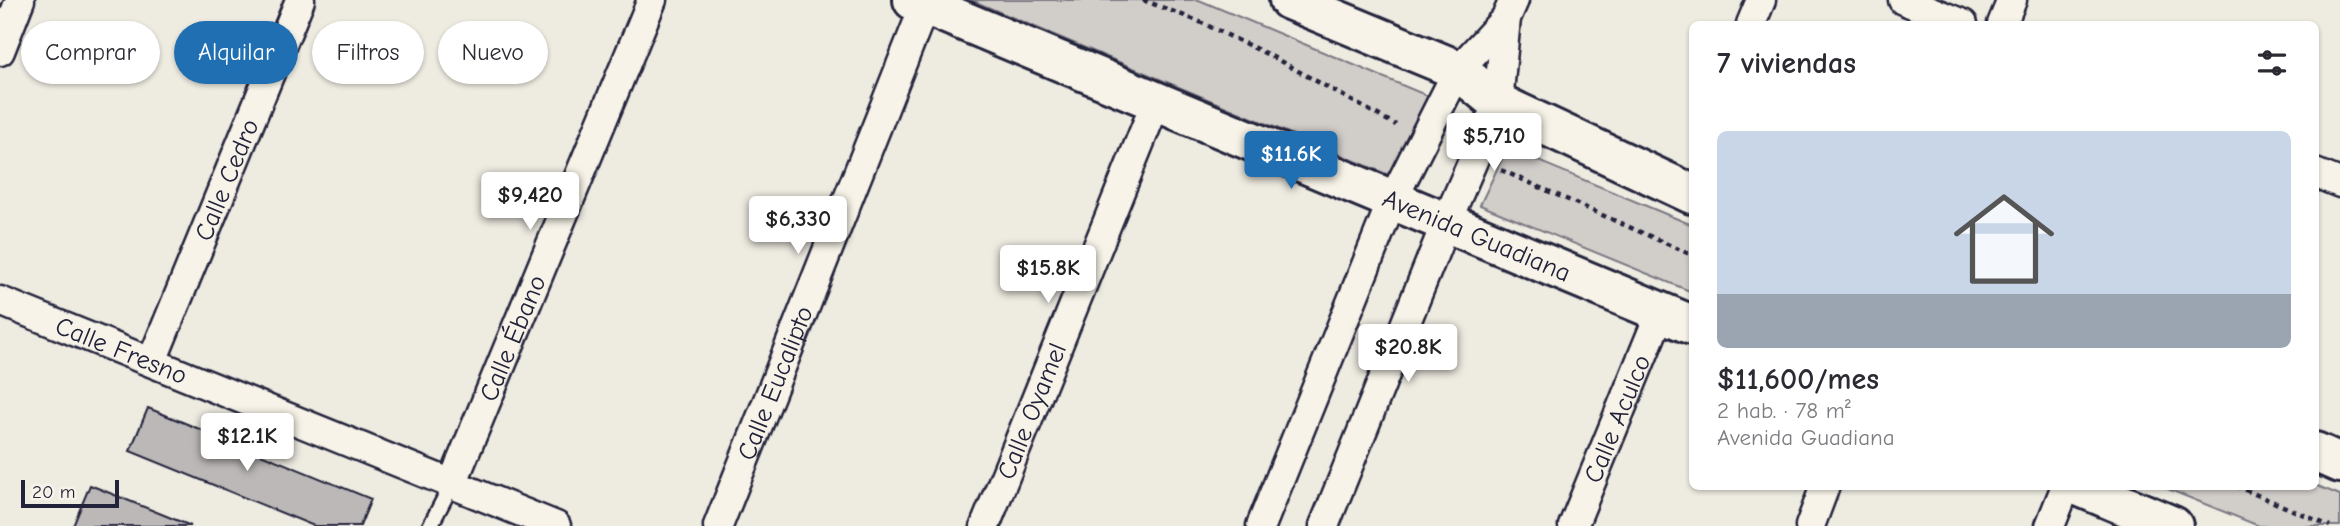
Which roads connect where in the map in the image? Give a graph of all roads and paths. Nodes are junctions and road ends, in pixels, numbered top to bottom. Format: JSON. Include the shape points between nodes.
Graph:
{"nodes":[{"id":1,"x":20,"y":0,"type":"edge"},
{"id":2,"x":300,"y":0,"type":"edge"},
{"id":3,"x":652,"y":0,"type":"edge"},
{"id":4,"x":1289,"y":0,"type":"edge"},
{"id":5,"x":1761,"y":0,"type":"edge"},
{"id":6,"x":1903,"y":0,"type":"edge"},
{"id":7,"x":2012,"y":0,"type":"edge"},
{"id":8,"x":919,"y":2,"type":"edge"},
{"id":9,"x":1510,"y":9,"type":"edge"},
{"id":10,"x":1752,"y":21,"type":"edge"},
{"id":11,"x":1956,"y":21,"type":"edge"},
{"id":12,"x":2003,"y":21,"type":"edge"},
{"id":13,"x":0,"y":51,"type":"edge"},
{"id":14,"x":1458,"y":70,"type":"junction"},
{"id":15,"x":1156,"y":102,"type":"junction"},
{"id":16,"x":1498,"y":103,"type":"junction"},
{"id":17,"x":2319,"y":175,"type":"edge"},
{"id":18,"x":2340,"y":183,"type":"edge"},
{"id":19,"x":1689,"y":185,"type":"edge"},
{"id":20,"x":1392,"y":201,"type":"junction"},
{"id":21,"x":1446,"y":223,"type":"junction"},
{"id":22,"x":0,"y":301,"type":"edge"},
{"id":23,"x":1676,"y":318,"type":"edge"},
{"id":24,"x":152,"y":361,"type":"junction"},
{"id":25,"x":2319,"y":454,"type":"edge"},
{"id":26,"x":2340,"y":463,"type":"edge"},
{"id":27,"x":452,"y":484,"type":"junction"},
{"id":28,"x":1824,"y":490,"type":"edge"},
{"id":29,"x":2064,"y":490,"type":"edge"},
{"id":30,"x":2088,"y":490,"type":"edge"},
{"id":31,"x":2245,"y":490,"type":"edge"},
{"id":32,"x":430,"y":526,"type":"edge"},
{"id":33,"x":556,"y":526,"type":"edge"},
{"id":34,"x":718,"y":526,"type":"edge"},
{"id":35,"x":985,"y":526,"type":"edge"},
{"id":36,"x":1261,"y":526,"type":"edge"},
{"id":37,"x":1324,"y":526,"type":"edge"},
{"id":38,"x":1573,"y":526,"type":"edge"},
{"id":39,"x":1810,"y":526,"type":"edge"},
{"id":40,"x":2050,"y":526,"type":"edge"},
{"id":41,"x":2173,"y":526,"type":"edge"},
{"id":42,"x":2330,"y":526,"type":"edge"}],
"edges":[{"from":1,"to":13,"type":"street"},
{"from":2,"to":24,"type":"street","name":"Calle Cedro"},
{"from":3,"to":27,"type":"street","name":"Calle Ébano"},
{"from":4,"to":14,"type":"street"},
{"from":5,"to":10,"type":"street"},
{"from":6,"to":11,"type":"street"},
{"from":7,"to":12,"type":"street"},
{"from":8,"to":15,"type":"street","name":"Avenida Guadiana"},
{"from":8,"to":34,"type":"street","name":"Calle Eucalipto"},
{"from":9,"to":14,"type":"street"},
{"from":9,"to":16,"type":"street"},
{"from":14,"to":16,"type":"street"},
{"from":14,"to":20,"type":"street"},
{"from":15,"to":20,"type":"street","name":"Avenida Guadiana"},
{"from":15,"to":35,"type":"street","name":"Calle Oyamel"},
{"from":16,"to":19,"type":"street"},
{"from":16,"to":21,"type":"street"},
{"from":17,"to":18,"type":"street"},
{"from":20,"to":21,"type":"street","name":"Avenida Guadiana"},
{"from":20,"to":36,"type":"street"},
{"from":21,"to":23,"type":"street","name":"Avenida Guadiana"},
{"from":21,"to":37,"type":"street"},
{"from":22,"to":24,"type":"street","name":"Calle Fresno"},
{"from":23,"to":38,"type":"street","name":"Calle Aculco"},
{"from":24,"to":27,"type":"street","name":"Calle Fresno"},
{"from":25,"to":26,"type":"street"},
{"from":27,"to":32,"type":"lane"},
{"from":27,"to":33,"type":"street","name":"Calle Fresno"},
{"from":28,"to":39,"type":"street"},
{"from":29,"to":40,"type":"street"},
{"from":30,"to":41,"type":"street"},
{"from":31,"to":42,"type":"path"}]}
